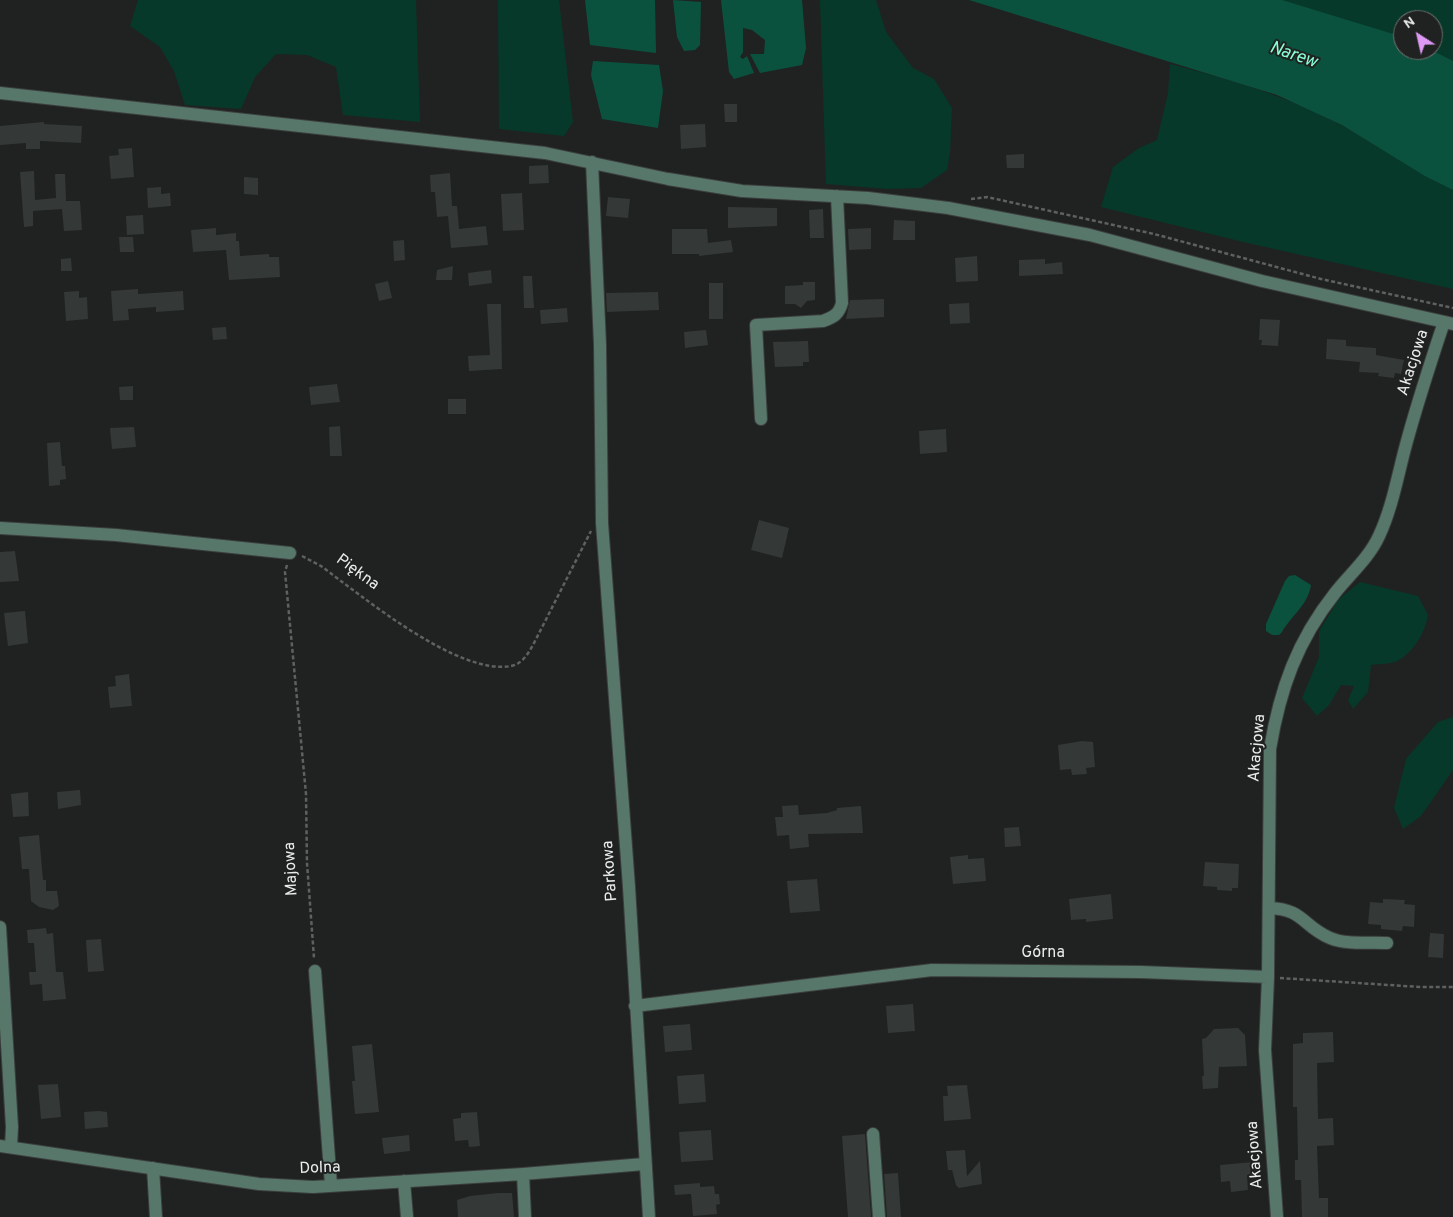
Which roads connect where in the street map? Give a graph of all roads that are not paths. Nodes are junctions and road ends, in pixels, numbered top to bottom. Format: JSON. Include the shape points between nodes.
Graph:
{"nodes":[{"id":1,"x":0,"y":93,"type":"edge"},
{"id":2,"x":592,"y":162,"type":"junction"},
{"id":3,"x":837,"y":196,"type":"junction"},
{"id":4,"x":1449,"y":323,"type":"edge"},
{"id":5,"x":761,"y":419,"type":"dead end"},
{"id":6,"x":0,"y":528,"type":"edge"},
{"id":7,"x":290,"y":553,"type":"road end"},
{"id":8,"x":1269,"y":908,"type":"junction"},
{"id":9,"x":0,"y":927,"type":"edge"},
{"id":10,"x":1387,"y":943,"type":"dead end"},
{"id":11,"x":315,"y":971,"type":"road end"},
{"id":12,"x":1268,"y":977,"type":"junction"},
{"id":13,"x":635,"y":1006,"type":"junction"},
{"id":14,"x":874,"y":1134,"type":"dead end"},
{"id":15,"x":5,"y":1146,"type":"edge"},
{"id":16,"x":644,"y":1164,"type":"junction"},
{"id":17,"x":153,"y":1168,"type":"junction"},
{"id":18,"x":523,"y":1174,"type":"junction"},
{"id":19,"x":404,"y":1182,"type":"junction"},
{"id":20,"x":331,"y":1185,"type":"junction"},
{"id":21,"x":156,"y":1217,"type":"edge"},
{"id":22,"x":406,"y":1217,"type":"edge"},
{"id":23,"x":525,"y":1217,"type":"edge"},
{"id":24,"x":649,"y":1217,"type":"edge"},
{"id":25,"x":879,"y":1217,"type":"edge"},
{"id":26,"x":1277,"y":1217,"type":"edge"}],
"edges":[{"from":1,"to":2,"type":"street","via":[[545,153]]},
{"from":2,"to":3,"type":"street","via":[[668,180],[742,191]]},
{"from":2,"to":13,"type":"street","name":"Parkowa","via":[[600,345],[602,523]]},
{"from":3,"to":4,"type":"street","via":[[948,208],[1090,235],[1262,280]]},
{"from":3,"to":5,"type":"street","via":[[842,303],[832,318],[823,321],[756,325]]},
{"from":4,"to":8,"type":"street","name":"Akacjowa","via":[[1414,417],[1389,512],[1378,538],[1320,614],[1280,696],[1270,749]]},
{"from":6,"to":7,"type":"street","via":[[116,535]]},
{"from":8,"to":10,"type":"street","via":[[1288,909],[1321,934],[1336,940]]},
{"from":8,"to":12,"type":"street","name":"Akacjowa"},
{"from":9,"to":15,"type":"street","via":[[12,1126]]},
{"from":11,"to":20,"type":"street"},
{"from":12,"to":13,"type":"street","name":"Górna","via":[[932,970]]},
{"from":12,"to":26,"type":"street","name":"Akacjowa","via":[[1265,1050]]},
{"from":13,"to":16,"type":"street","name":"Parkowa"},
{"from":14,"to":25,"type":"street"},
{"from":15,"to":17,"type":"street","name":"Dolna"},
{"from":16,"to":18,"type":"street","name":"Dolna"},
{"from":16,"to":24,"type":"street","name":"Parkowa"},
{"from":17,"to":20,"type":"street","name":"Dolna","via":[[259,1184]]},
{"from":17,"to":21,"type":"street"},
{"from":18,"to":19,"type":"street","name":"Dolna"},
{"from":18,"to":23,"type":"street"},
{"from":19,"to":20,"type":"street","name":"Dolna"},
{"from":19,"to":22,"type":"street"}]}
